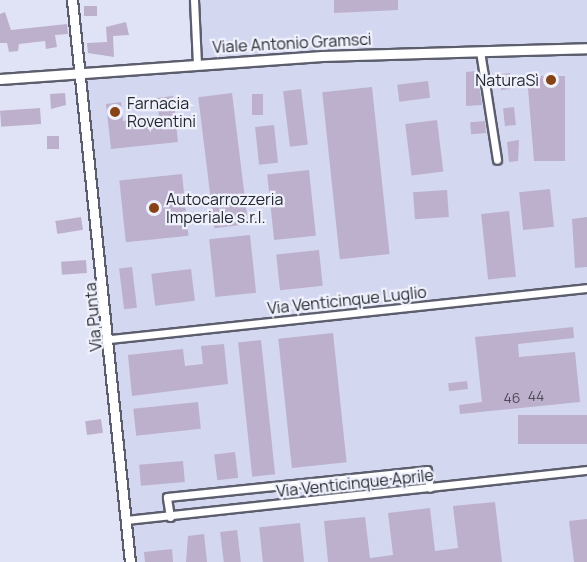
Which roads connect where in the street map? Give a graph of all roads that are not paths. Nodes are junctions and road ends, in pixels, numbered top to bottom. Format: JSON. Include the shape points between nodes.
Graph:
{"nodes":[{"id":1,"x":72,"y":0,"type":"edge"},
{"id":2,"x":194,"y":0,"type":"edge"},
{"id":3,"x":587,"y":48,"type":"edge"},
{"id":4,"x":480,"y":51,"type":"junction"},
{"id":5,"x":197,"y":63,"type":"junction"},
{"id":6,"x":82,"y":70,"type":"junction"},
{"id":7,"x":0,"y":79,"type":"edge"},
{"id":8,"x":496,"y":160,"type":"dead end"},
{"id":9,"x":587,"y":288,"type":"edge"},
{"id":10,"x":110,"y":339,"type":"junction"},
{"id":11,"x":587,"y":470,"type":"edge"},
{"id":12,"x":430,"y":488,"type":"junction"},
{"id":13,"x":170,"y":517,"type":"junction"},
{"id":14,"x":126,"y":520,"type":"junction"},
{"id":15,"x":130,"y":562,"type":"edge"}],
"edges":[{"from":1,"to":6,"type":"street","name":"Via Punta"},
{"from":2,"to":5,"type":"street"},
{"from":3,"to":4,"type":"street","name":"Viale Antonio Gramsci"},
{"from":4,"to":5,"type":"street","name":"Viale Antonio Gramsci"},
{"from":4,"to":8,"type":"street"},
{"from":5,"to":6,"type":"street","name":"Viale Antonio Gramsci"},
{"from":6,"to":7,"type":"street","name":"Viale Antonio Gramsci"},
{"from":6,"to":10,"type":"street","name":"Via Punta"},
{"from":9,"to":10,"type":"street","name":"Via Venticinque Luglio"},
{"from":10,"to":14,"type":"street","name":"Via Punta"},
{"from":11,"to":12,"type":"street","name":"Via Venticinque Aprile"},
{"from":12,"to":13,"type":"street","name":"Via Venticinque Aprile"},
{"from":12,"to":13,"type":"street","via":[[428,470],[167,497]]},
{"from":13,"to":14,"type":"street","name":"Via Venticinque Aprile"},
{"from":14,"to":15,"type":"street","name":"Via Punta"}]}
